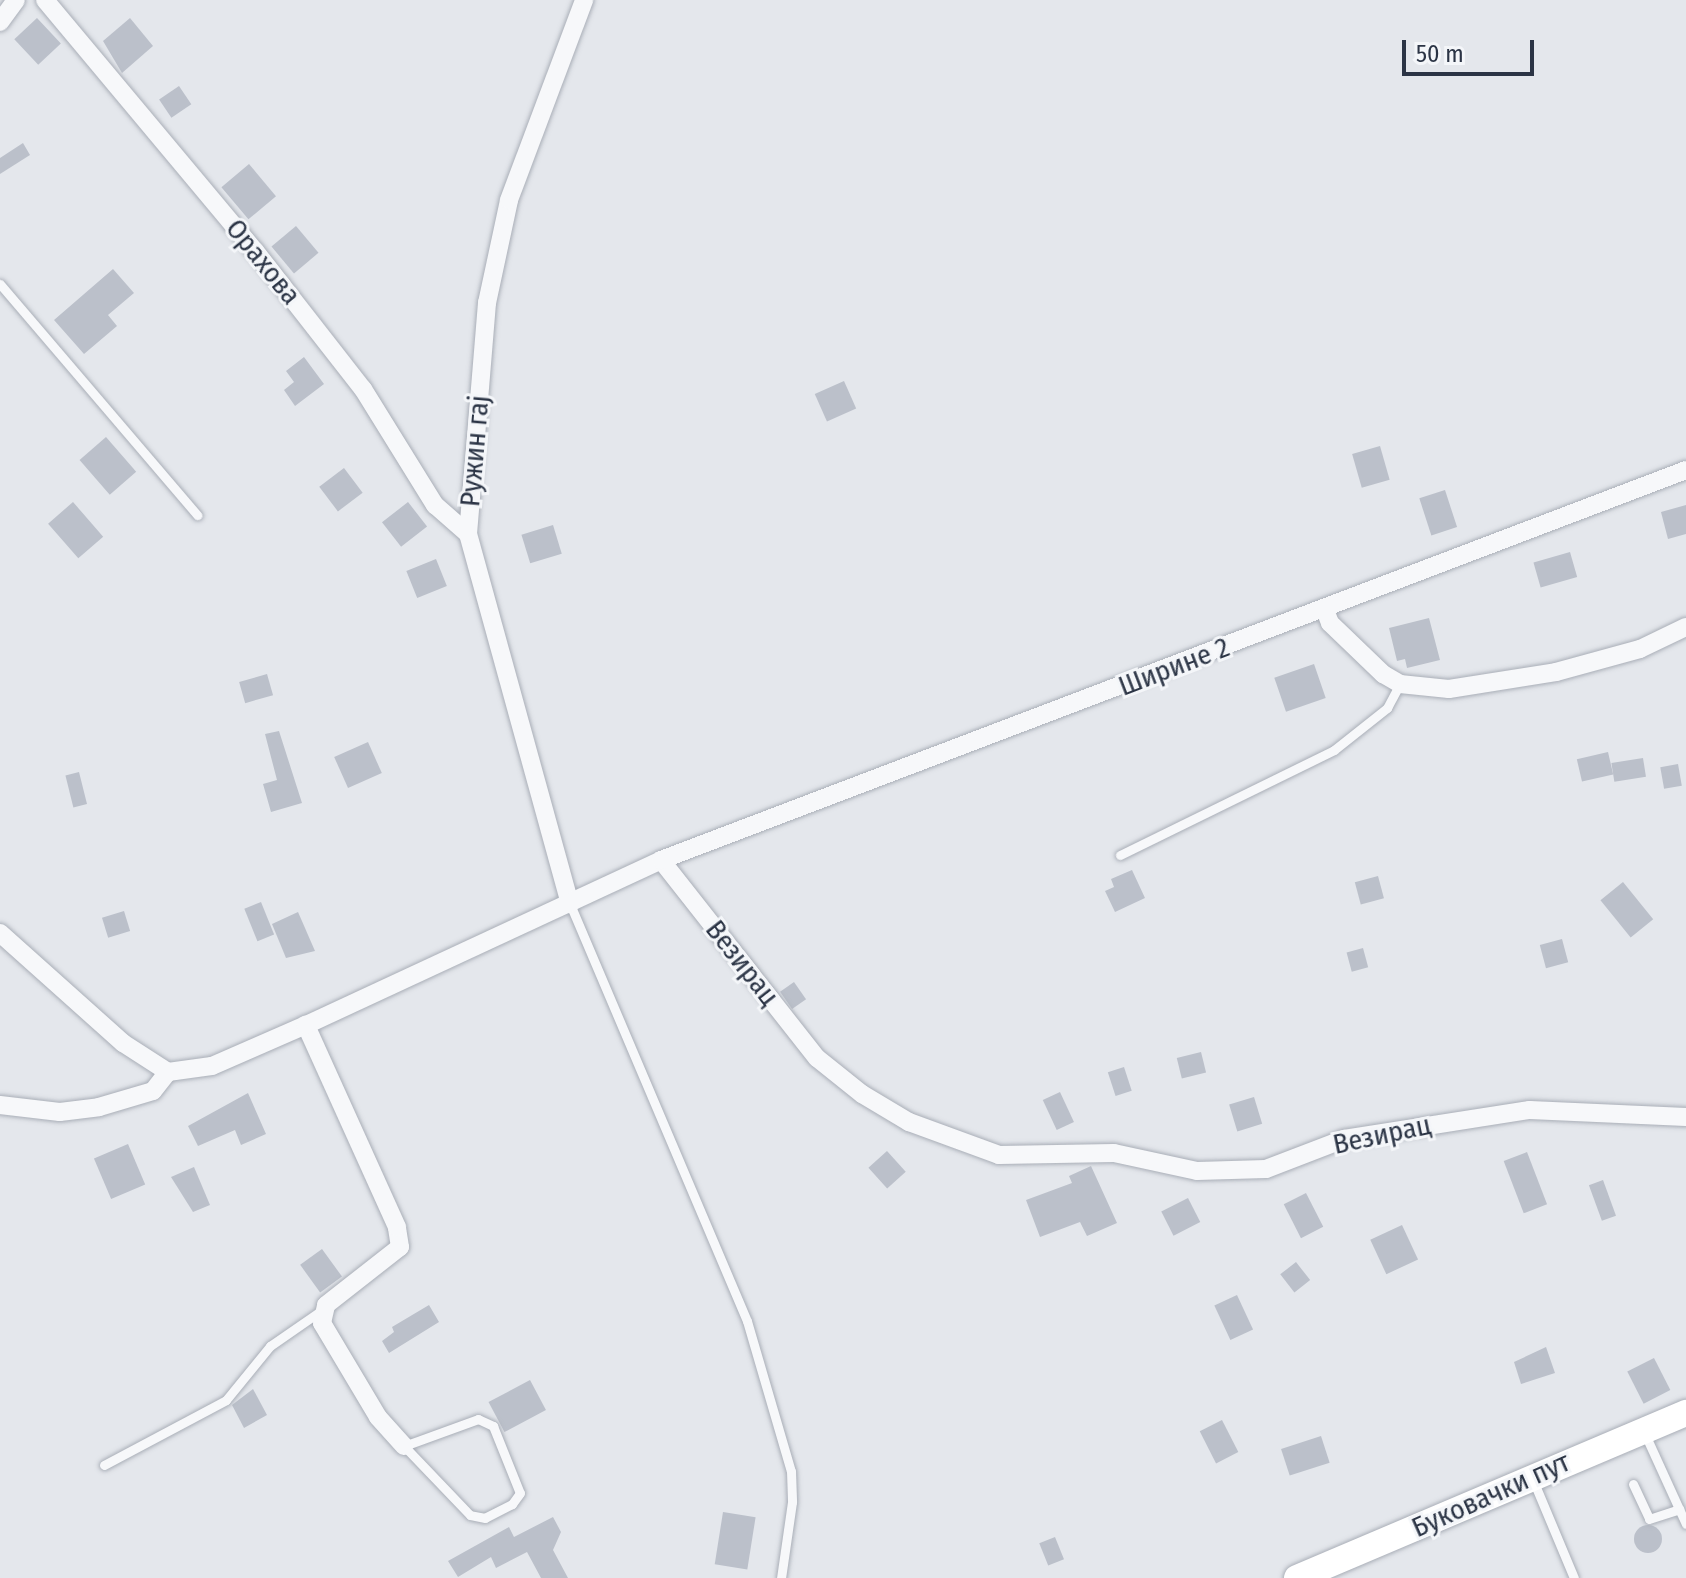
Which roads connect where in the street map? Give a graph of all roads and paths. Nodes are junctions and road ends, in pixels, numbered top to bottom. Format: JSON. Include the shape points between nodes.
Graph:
{"nodes":[{"id":1,"x":16,"y":0,"type":"edge"},
{"id":2,"x":45,"y":0,"type":"edge"},
{"id":3,"x":584,"y":0,"type":"edge"},
{"id":4,"x":0,"y":22,"type":"edge"},
{"id":5,"x":0,"y":284,"type":"edge"},
{"id":6,"x":1686,"y":470,"type":"edge"},
{"id":7,"x":197,"y":515,"type":"dead end"},
{"id":8,"x":468,"y":534,"type":"junction"},
{"id":9,"x":1325,"y":610,"type":"junction"},
{"id":10,"x":1686,"y":627,"type":"edge"},
{"id":11,"x":1400,"y":684,"type":"junction"},
{"id":12,"x":1120,"y":855,"type":"dead end"},
{"id":13,"x":661,"y":860,"type":"junction"},
{"id":14,"x":570,"y":904,"type":"junction"},
{"id":15,"x":0,"y":933,"type":"edge"},
{"id":16,"x":306,"y":1025,"type":"junction"},
{"id":17,"x":168,"y":1072,"type":"junction"},
{"id":18,"x":0,"y":1105,"type":"edge"},
{"id":19,"x":1686,"y":1117,"type":"edge"},
{"id":20,"x":322,"y":1310,"type":"junction"},
{"id":21,"x":1686,"y":1413,"type":"edge"},
{"id":22,"x":1643,"y":1429,"type":"junction"},
{"id":23,"x":404,"y":1446,"type":"junction"},
{"id":24,"x":104,"y":1465,"type":"dead end"},
{"id":25,"x":1532,"y":1476,"type":"junction"},
{"id":26,"x":1633,"y":1484,"type":"dead end"},
{"id":27,"x":1679,"y":1509,"type":"junction"},
{"id":28,"x":1686,"y":1524,"type":"edge"},
{"id":29,"x":1314,"y":1575,"type":"edge"},
{"id":30,"x":781,"y":1578,"type":"edge"},
{"id":31,"x":1574,"y":1578,"type":"edge"}],
"edges":[{"from":1,"to":4,"type":"street"},
{"from":2,"to":8,"type":"street","name":"Орахова","via":[[255,251],[363,389],[435,505]]},
{"from":3,"to":8,"type":"street","name":"Ружин гај","via":[[509,200],[487,303]]},
{"from":5,"to":7,"type":"lane"},
{"from":6,"to":9,"type":"street","name":"Ширине 2"},
{"from":8,"to":14,"type":"street","name":"Ружин гај"},
{"from":9,"to":11,"type":"street","via":[[1330,623]]},
{"from":9,"to":13,"type":"street","name":"Ширине 2"},
{"from":10,"to":11,"type":"street","via":[[1640,649],[1556,672],[1449,689]]},
{"from":11,"to":12,"type":"lane","via":[[1387,708],[1334,750]]},
{"from":13,"to":14,"type":"street"},
{"from":13,"to":19,"type":"street","name":"Везирац","via":[[817,1058],[909,1122],[999,1155],[1114,1153],[1197,1171],[1266,1169],[1344,1139],[1530,1110]]},
{"from":14,"to":16,"type":"street"},
{"from":14,"to":30,"type":"lane","via":[[747,1321],[791,1471]]},
{"from":15,"to":17,"type":"street","via":[[123,1043]]},
{"from":16,"to":17,"type":"street","via":[[212,1066]]},
{"from":16,"to":20,"type":"street","via":[[397,1227],[400,1247]]},
{"from":17,"to":18,"type":"street","via":[[153,1091],[99,1107],[60,1112]]},
{"from":20,"to":23,"type":"street","via":[[331,1344]]},
{"from":20,"to":24,"type":"lane","via":[[270,1346],[226,1400]]},
{"from":21,"to":22,"type":"street","name":"Буковачки пут"},
{"from":22,"to":25,"type":"street","name":"Буковачки пут"},
{"from":22,"to":27,"type":"lane"},
{"from":23,"to":23,"type":"lane","via":[[470,1515],[485,1518],[512,1504],[520,1493],[519,1480],[486,1422],[463,1420]]},
{"from":25,"to":29,"type":"street","name":"Буковачки пут"},
{"from":25,"to":31,"type":"lane"},
{"from":26,"to":27,"type":"lane","via":[[1649,1519]]},
{"from":27,"to":28,"type":"lane"}]}
